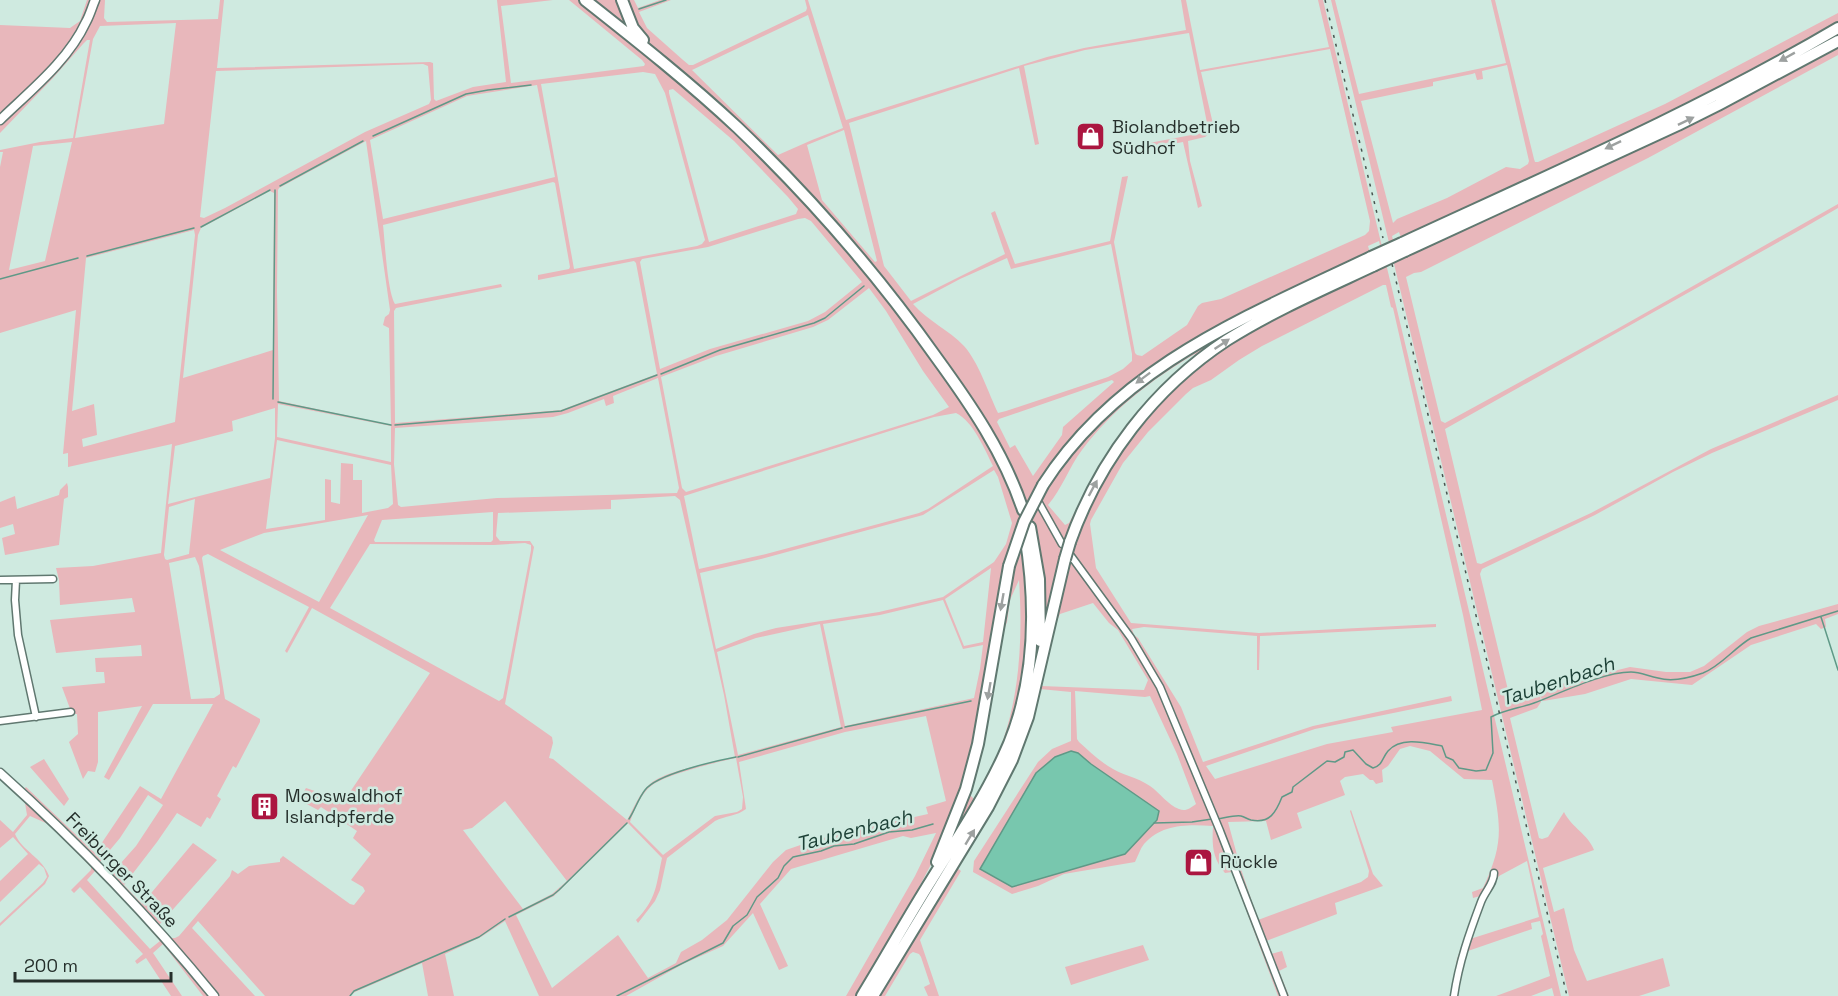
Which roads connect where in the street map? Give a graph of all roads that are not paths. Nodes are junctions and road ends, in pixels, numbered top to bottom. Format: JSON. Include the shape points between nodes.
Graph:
{"nodes":[{"id":1,"x":95,"y":0,"type":"edge"},
{"id":2,"x":585,"y":0,"type":"edge"},
{"id":3,"x":592,"y":0,"type":"edge"},
{"id":4,"x":622,"y":0,"type":"edge"},
{"id":5,"x":1838,"y":28,"type":"edge"},
{"id":6,"x":644,"y":40,"type":"junction"},
{"id":7,"x":1838,"y":40,"type":"edge"},
{"id":8,"x":724,"y":116,"type":"junction"},
{"id":9,"x":0,"y":120,"type":"edge"},
{"id":10,"x":1404,"y":247,"type":"junction"},
{"id":11,"x":1372,"y":262,"type":"junction"},
{"id":12,"x":1039,"y":503,"type":"dead end"},
{"id":13,"x":1023,"y":510,"type":"dead end"},
{"id":14,"x":1066,"y":543,"type":"junction"},
{"id":15,"x":1068,"y":557,"type":"junction"},
{"id":16,"x":53,"y":579,"type":"dead end"},
{"id":17,"x":0,"y":580,"type":"edge"},
{"id":18,"x":16,"y":580,"type":"junction"},
{"id":19,"x":1040,"y":663,"type":"junction"},
{"id":20,"x":71,"y":712,"type":"dead end"},
{"id":21,"x":36,"y":717,"type":"junction"},
{"id":22,"x":0,"y":721,"type":"edge"},
{"id":23,"x":0,"y":772,"type":"edge"},
{"id":24,"x":1494,"y":873,"type":"dead end"},
{"id":25,"x":930,"y":881,"type":"junction"},
{"id":26,"x":214,"y":996,"type":"edge"},
{"id":27,"x":862,"y":996,"type":"edge"},
{"id":28,"x":873,"y":996,"type":"edge"},
{"id":29,"x":1284,"y":996,"type":"edge"},
{"id":30,"x":1454,"y":996,"type":"edge"}],
"edges":[{"from":1,"to":9,"type":"street","via":[[73,44]]},
{"from":2,"to":8,"type":"highway"},
{"from":3,"to":6,"type":"highway"},
{"from":4,"to":6,"type":"highway","via":[[633,28]]},
{"from":5,"to":10,"type":"highway","one_way":true,"via":[[1710,97]]},
{"from":6,"to":8,"type":"highway"},
{"from":10,"to":7,"type":"highway","one_way":true,"via":[[1574,174],[1708,110]]},
{"from":8,"to":13,"type":"highway","via":[[829,222],[937,357],[990,436]]},
{"from":10,"to":11,"type":"highway","bridge":true},
{"from":14,"to":11,"type":"highway","one_way":true,"via":[[1112,455],[1175,381],[1239,333]]},
{"from":11,"to":25,"type":"highway","one_way":true,"bridge":true,"via":[[1220,330],[1154,370],[1115,400],[1064,454],[1024,522],[1009,566],[978,744],[966,789]]},
{"from":12,"to":14,"type":"street"},
{"from":14,"to":15,"type":"highway","bridge":true},
{"from":15,"to":19,"type":"highway"},
{"from":15,"to":29,"type":"street","via":[[1128,634],[1170,707]]},
{"from":16,"to":18,"type":"street"},
{"from":17,"to":18,"type":"street"},
{"from":18,"to":21,"type":"street","via":[[18,635]]},
{"from":19,"to":25,"type":"highway","via":[[1039,586],[1028,531],[1032,623],[1020,709],[1003,758]]},
{"from":28,"to":19,"type":"highway","one_way":true,"via":[[1001,783],[1025,726]]},
{"from":20,"to":21,"type":"street"},
{"from":21,"to":22,"type":"street"},
{"from":23,"to":26,"type":"street","name":"Freiburger Straße","via":[[105,872]]},
{"from":24,"to":30,"type":"street","via":[[1459,965]]},
{"from":25,"to":27,"type":"highway"}]}
